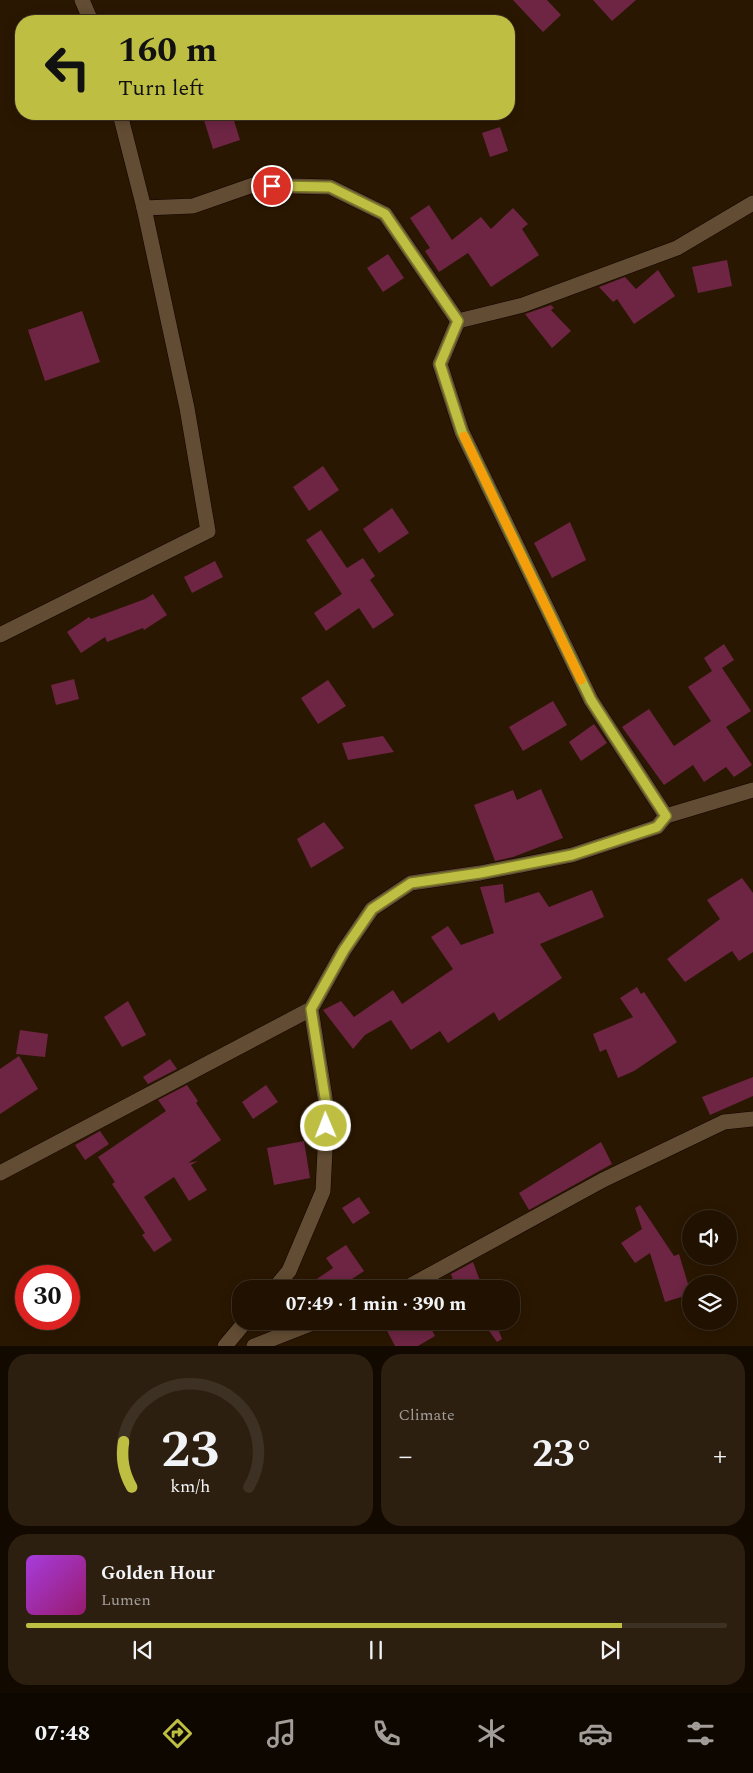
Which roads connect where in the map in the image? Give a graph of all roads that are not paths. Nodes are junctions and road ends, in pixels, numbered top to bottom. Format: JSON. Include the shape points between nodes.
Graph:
{"nodes":[{"id":1,"x":82,"y":0,"type":"edge"},
{"id":2,"x":88,"y":15,"type":"edge"},
{"id":3,"x":122,"y":120,"type":"edge"},
{"id":4,"x":753,"y":203,"type":"edge"},
{"id":5,"x":144,"y":208,"type":"junction"},
{"id":6,"x":458,"y":321,"type":"junction"},
{"id":7,"x":0,"y":634,"type":"edge"},
{"id":8,"x":753,"y":790,"type":"edge"},
{"id":9,"x":666,"y":816,"type":"junction"},
{"id":10,"x":311,"y":1009,"type":"junction"},
{"id":11,"x":753,"y":1119,"type":"edge"},
{"id":12,"x":0,"y":1174,"type":"edge"},
{"id":13,"x":282,"y":1280,"type":"edge"},
{"id":14,"x":420,"y":1280,"type":"edge"},
{"id":15,"x":238,"y":1330,"type":"edge"},
{"id":16,"x":295,"y":1330,"type":"edge"},
{"id":17,"x":225,"y":1346,"type":"edge"},
{"id":18,"x":254,"y":1346,"type":"edge"}],
"edges":[{"from":1,"to":2,"type":"street"},
{"from":3,"to":5,"type":"street"},
{"from":4,"to":6,"type":"street","via":[[677,248],[523,305]]},
{"from":5,"to":6,"type":"street","via":[[193,206],[253,185],[330,187],[385,214]]},
{"from":5,"to":7,"type":"street","via":[[187,408],[208,531]]},
{"from":6,"to":9,"type":"street","via":[[440,364],[462,432],[591,700]]},
{"from":8,"to":9,"type":"street"},
{"from":9,"to":10,"type":"street","via":[[657,827],[572,855],[411,883],[372,909],[344,950]]},
{"from":10,"to":12,"type":"street"},
{"from":10,"to":13,"type":"street","via":[[327,1110],[323,1191],[289,1271]]},
{"from":11,"to":14,"type":"street","via":[[724,1122],[603,1180]]},
{"from":15,"to":17,"type":"street"},
{"from":16,"to":18,"type":"street"}]}
